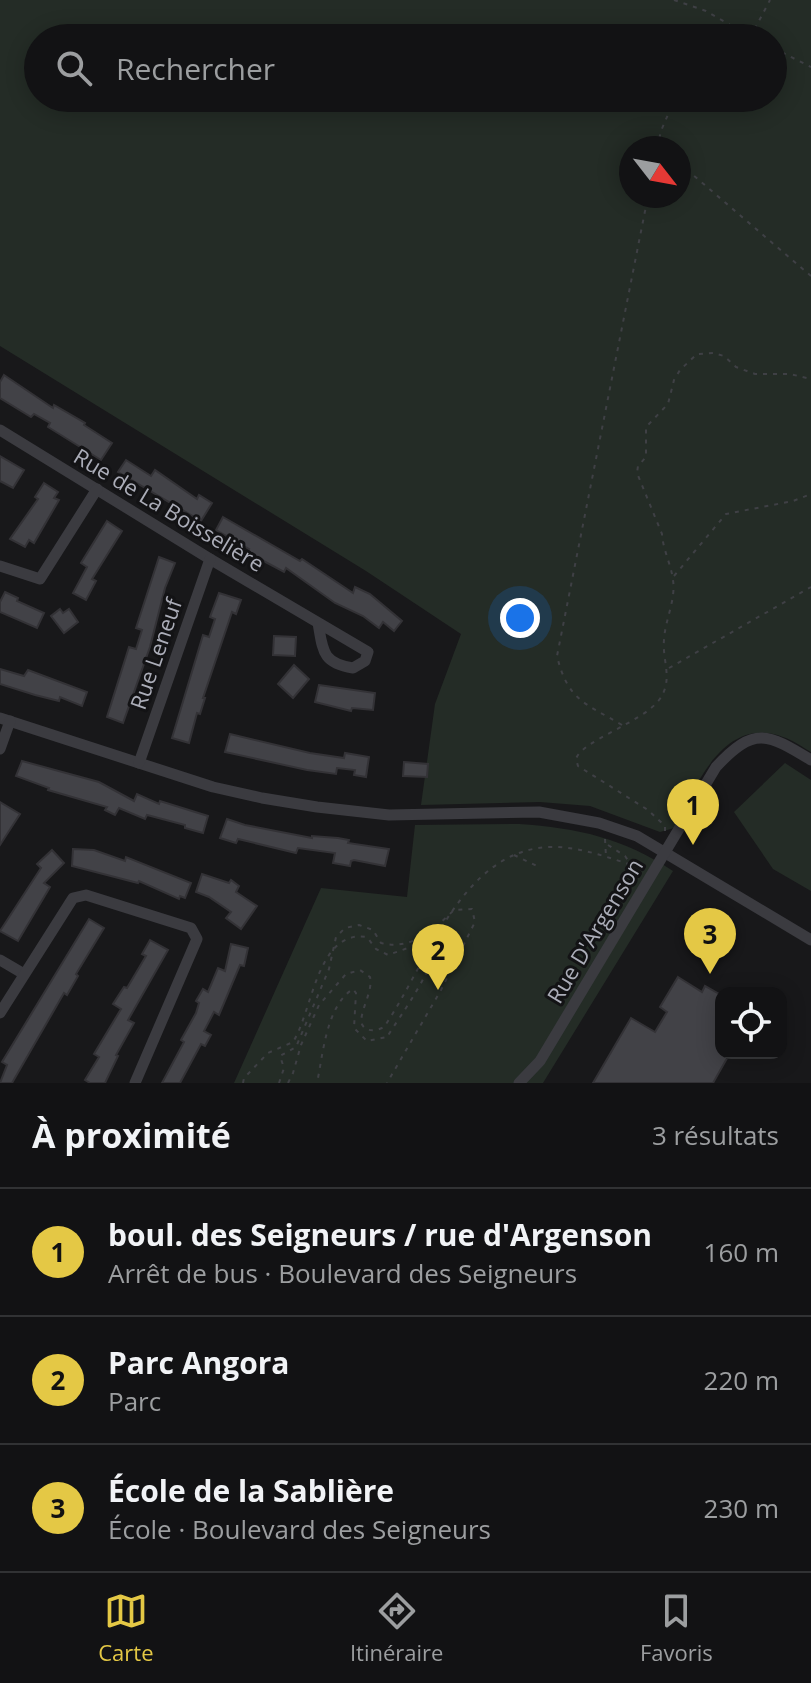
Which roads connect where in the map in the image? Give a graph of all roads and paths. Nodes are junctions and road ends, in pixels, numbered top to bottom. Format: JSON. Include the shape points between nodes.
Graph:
{"nodes":[{"id":1,"x":674,"y":0,"type":"edge"},
{"id":2,"x":770,"y":0,"type":"edge"},
{"id":3,"x":728,"y":24,"type":"edge"},
{"id":4,"x":758,"y":24,"type":"edge"},
{"id":5,"x":787,"y":55,"type":"edge"},
{"id":6,"x":811,"y":67,"type":"edge"},
{"id":7,"x":669,"y":112,"type":"edge"},
{"id":8,"x":660,"y":136,"type":"edge"},
{"id":9,"x":691,"y":173,"type":"edge"},
{"id":10,"x":646,"y":208,"type":"edge"},
{"id":11,"x":811,"y":276,"type":"edge"},
{"id":12,"x":811,"y":379,"type":"edge"},
{"id":13,"x":0,"y":430,"type":"edge"},
{"id":14,"x":97,"y":489,"type":"junction"},
{"id":15,"x":811,"y":494,"type":"edge"},
{"id":16,"x":210,"y":559,"type":"junction"},
{"id":17,"x":0,"y":566,"type":"edge"},
{"id":18,"x":673,"y":577,"type":"junction"},
{"id":19,"x":811,"y":587,"type":"edge"},
{"id":20,"x":318,"y":623,"type":"junction"},
{"id":21,"x":668,"y":668,"type":"junction"},
{"id":22,"x":5,"y":720,"type":"edge"},
{"id":23,"x":623,"y":726,"type":"junction"},
{"id":24,"x":0,"y":749,"type":"edge"},
{"id":25,"x":811,"y":760,"type":"edge"},
{"id":26,"x":139,"y":763,"type":"junction"},
{"id":27,"x":599,"y":823,"type":"junction"},
{"id":28,"x":606,"y":844,"type":"junction"},
{"id":29,"x":667,"y":853,"type":"junction"},
{"id":30,"x":513,"y":855,"type":"junction"},
{"id":31,"x":606,"y":858,"type":"junction"},
{"id":32,"x":631,"y":865,"type":"junction"},
{"id":33,"x":541,"y":868,"type":"dead end"},
{"id":34,"x":454,"y":910,"type":"junction"},
{"id":35,"x":436,"y":938,"type":"junction"},
{"id":36,"x":811,"y":940,"type":"edge"},
{"id":37,"x":336,"y":948,"type":"junction"},
{"id":38,"x":0,"y":960,"type":"edge"},
{"id":39,"x":24,"y":974,"type":"junction"},
{"id":40,"x":0,"y":1013,"type":"edge"},
{"id":41,"x":135,"y":1083,"type":"edge"},
{"id":42,"x":243,"y":1083,"type":"edge"},
{"id":43,"x":279,"y":1083,"type":"edge"},
{"id":44,"x":288,"y":1083,"type":"edge"},
{"id":45,"x":317,"y":1083,"type":"edge"},
{"id":46,"x":387,"y":1083,"type":"edge"},
{"id":47,"x":519,"y":1083,"type":"edge"}],
"edges":[{"from":1,"to":3,"type":"path"},
{"from":2,"to":4,"type":"path"},
{"from":5,"to":6,"type":"path"},
{"from":7,"to":8,"type":"path"},
{"from":9,"to":11,"type":"path"},
{"from":10,"to":23,"type":"path","via":[[557,656],[573,695]]},
{"from":12,"to":18,"type":"path","via":[[755,374],[713,353],[697,354],[680,370],[668,404],[646,427],[646,461],[636,469]]},
{"from":13,"to":14,"type":"street","name":"Rue de La Boisselière"},
{"from":14,"to":16,"type":"street","name":"Rue de La Boisselière"},
{"from":14,"to":17,"type":"street","via":[[40,579]]},
{"from":15,"to":18,"type":"path","via":[[726,514]]},
{"from":16,"to":20,"type":"street","name":"Rue de La Boisselière"},
{"from":16,"to":26,"type":"street","name":"Rue Leneuf"},
{"from":18,"to":21,"type":"path","via":[[664,639]]},
{"from":19,"to":21,"type":"path"},
{"from":20,"to":20,"type":"street","name":"Rue de La Boisselière","via":[[368,652],[365,661],[353,668],[327,658]]},
{"from":21,"to":23,"type":"path","via":[[660,698],[646,714]]},
{"from":22,"to":24,"type":"street"},
{"from":22,"to":26,"type":"street"},
{"from":23,"to":29,"type":"path","via":[[584,747],[578,766],[665,826]]},
{"from":25,"to":29,"type":"street","name":"Rue D'Argenson","via":[[766,737],[733,749],[716,767]]},
{"from":26,"to":27,"type":"street","via":[[213,787],[317,807],[389,815],[539,812]]},
{"from":27,"to":28,"type":"path"},
{"from":27,"to":29,"type":"street"},
{"from":28,"to":31,"type":"path"},
{"from":28,"to":32,"type":"path"},
{"from":29,"to":32,"type":"path","via":[[638,867]]},
{"from":29,"to":36,"type":"street"},
{"from":29,"to":47,"type":"street","name":"Rue D'Argenson","via":[[540,1061]]},
{"from":30,"to":31,"type":"path","via":[[557,847]]},
{"from":30,"to":33,"type":"path"},
{"from":30,"to":34,"type":"path","via":[[477,881]]},
{"from":31,"to":32,"type":"path"},
{"from":34,"to":35,"type":"path"},
{"from":34,"to":37,"type":"path","via":[[428,935],[403,944],[381,943],[373,930],[359,925],[336,937]]},
{"from":34,"to":46,"type":"path","via":[[472,909],[475,922]]},
{"from":35,"to":37,"type":"path","via":[[388,955],[367,937],[355,935]]},
{"from":35,"to":44,"type":"path","via":[[399,1005],[378,1030],[366,1029],[361,1022],[370,977],[360,970],[346,974],[311,1019]]},
{"from":35,"to":45,"type":"path","via":[[428,968],[387,1037],[367,1041],[354,1028],[356,993],[346,993],[333,1016]]},
{"from":37,"to":42,"type":"path","via":[[321,964],[293,1042],[268,1053]]},
{"from":37,"to":43,"type":"path","via":[[296,1047],[280,1056],[284,1068]]},
{"from":38,"to":39,"type":"street"},
{"from":39,"to":40,"type":"street"},
{"from":39,"to":41,"type":"street","via":[[73,898],[86,895],[191,928],[197,939]]}]}
